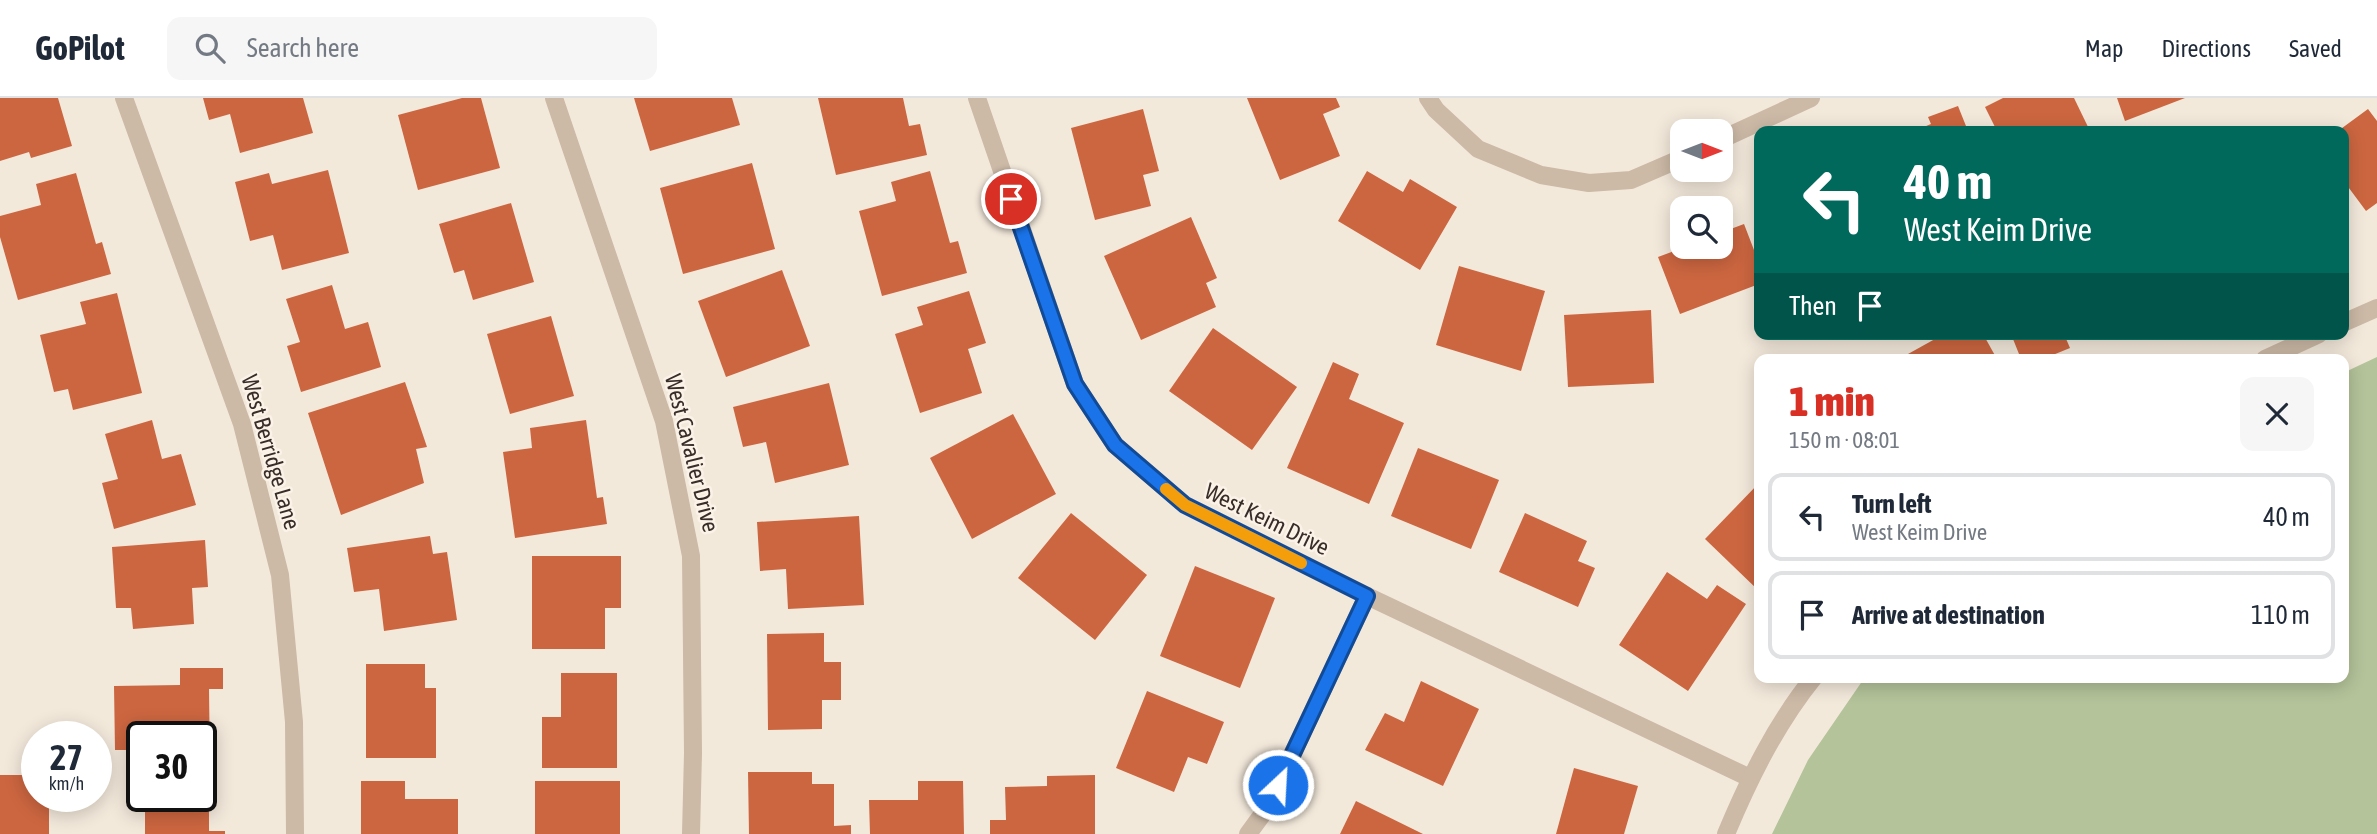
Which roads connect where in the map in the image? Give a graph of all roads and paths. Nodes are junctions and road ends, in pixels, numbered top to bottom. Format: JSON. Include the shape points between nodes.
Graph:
{"nodes":[{"id":1,"x":124,"y":98,"type":"edge"},
{"id":2,"x":554,"y":98,"type":"edge"},
{"id":3,"x":977,"y":98,"type":"edge"},
{"id":4,"x":1428,"y":98,"type":"edge"},
{"id":5,"x":1811,"y":98,"type":"edge"},
{"id":6,"x":1733,"y":134,"type":"edge"},
{"id":7,"x":1670,"y":163,"type":"edge"},
{"id":8,"x":2377,"y":308,"type":"edge"},
{"id":9,"x":2349,"y":320,"type":"edge"},
{"id":10,"x":2306,"y":340,"type":"edge"},
{"id":11,"x":2276,"y":354,"type":"edge"},
{"id":12,"x":1367,"y":596,"type":"junction"},
{"id":13,"x":1809,"y":683,"type":"edge"},
{"id":14,"x":1750,"y":778,"type":"junction"},
{"id":15,"x":295,"y":834,"type":"edge"},
{"id":16,"x":691,"y":834,"type":"edge"},
{"id":17,"x":1248,"y":834,"type":"edge"},
{"id":18,"x":1726,"y":834,"type":"edge"}],
"edges":[{"from":1,"to":15,"type":"street","name":"West Berridge Lane","via":[[242,424],[279,575],[294,722]]},
{"from":2,"to":16,"type":"street","name":"West Cavalier Drive","via":[[664,421],[691,556]]},
{"from":3,"to":12,"type":"street","name":"West Keim Drive","via":[[1075,384],[1115,445],[1185,505]]},
{"from":4,"to":7,"type":"street","via":[[1478,149],[1541,175],[1588,183],[1631,180]]},
{"from":5,"to":6,"type":"street"},
{"from":8,"to":9,"type":"street"},
{"from":10,"to":11,"type":"street"},
{"from":12,"to":14,"type":"street","name":"West Keim Drive"},
{"from":12,"to":17,"type":"street","via":[[1267,808]]},
{"from":13,"to":14,"type":"street"},
{"from":14,"to":18,"type":"street"}]}
